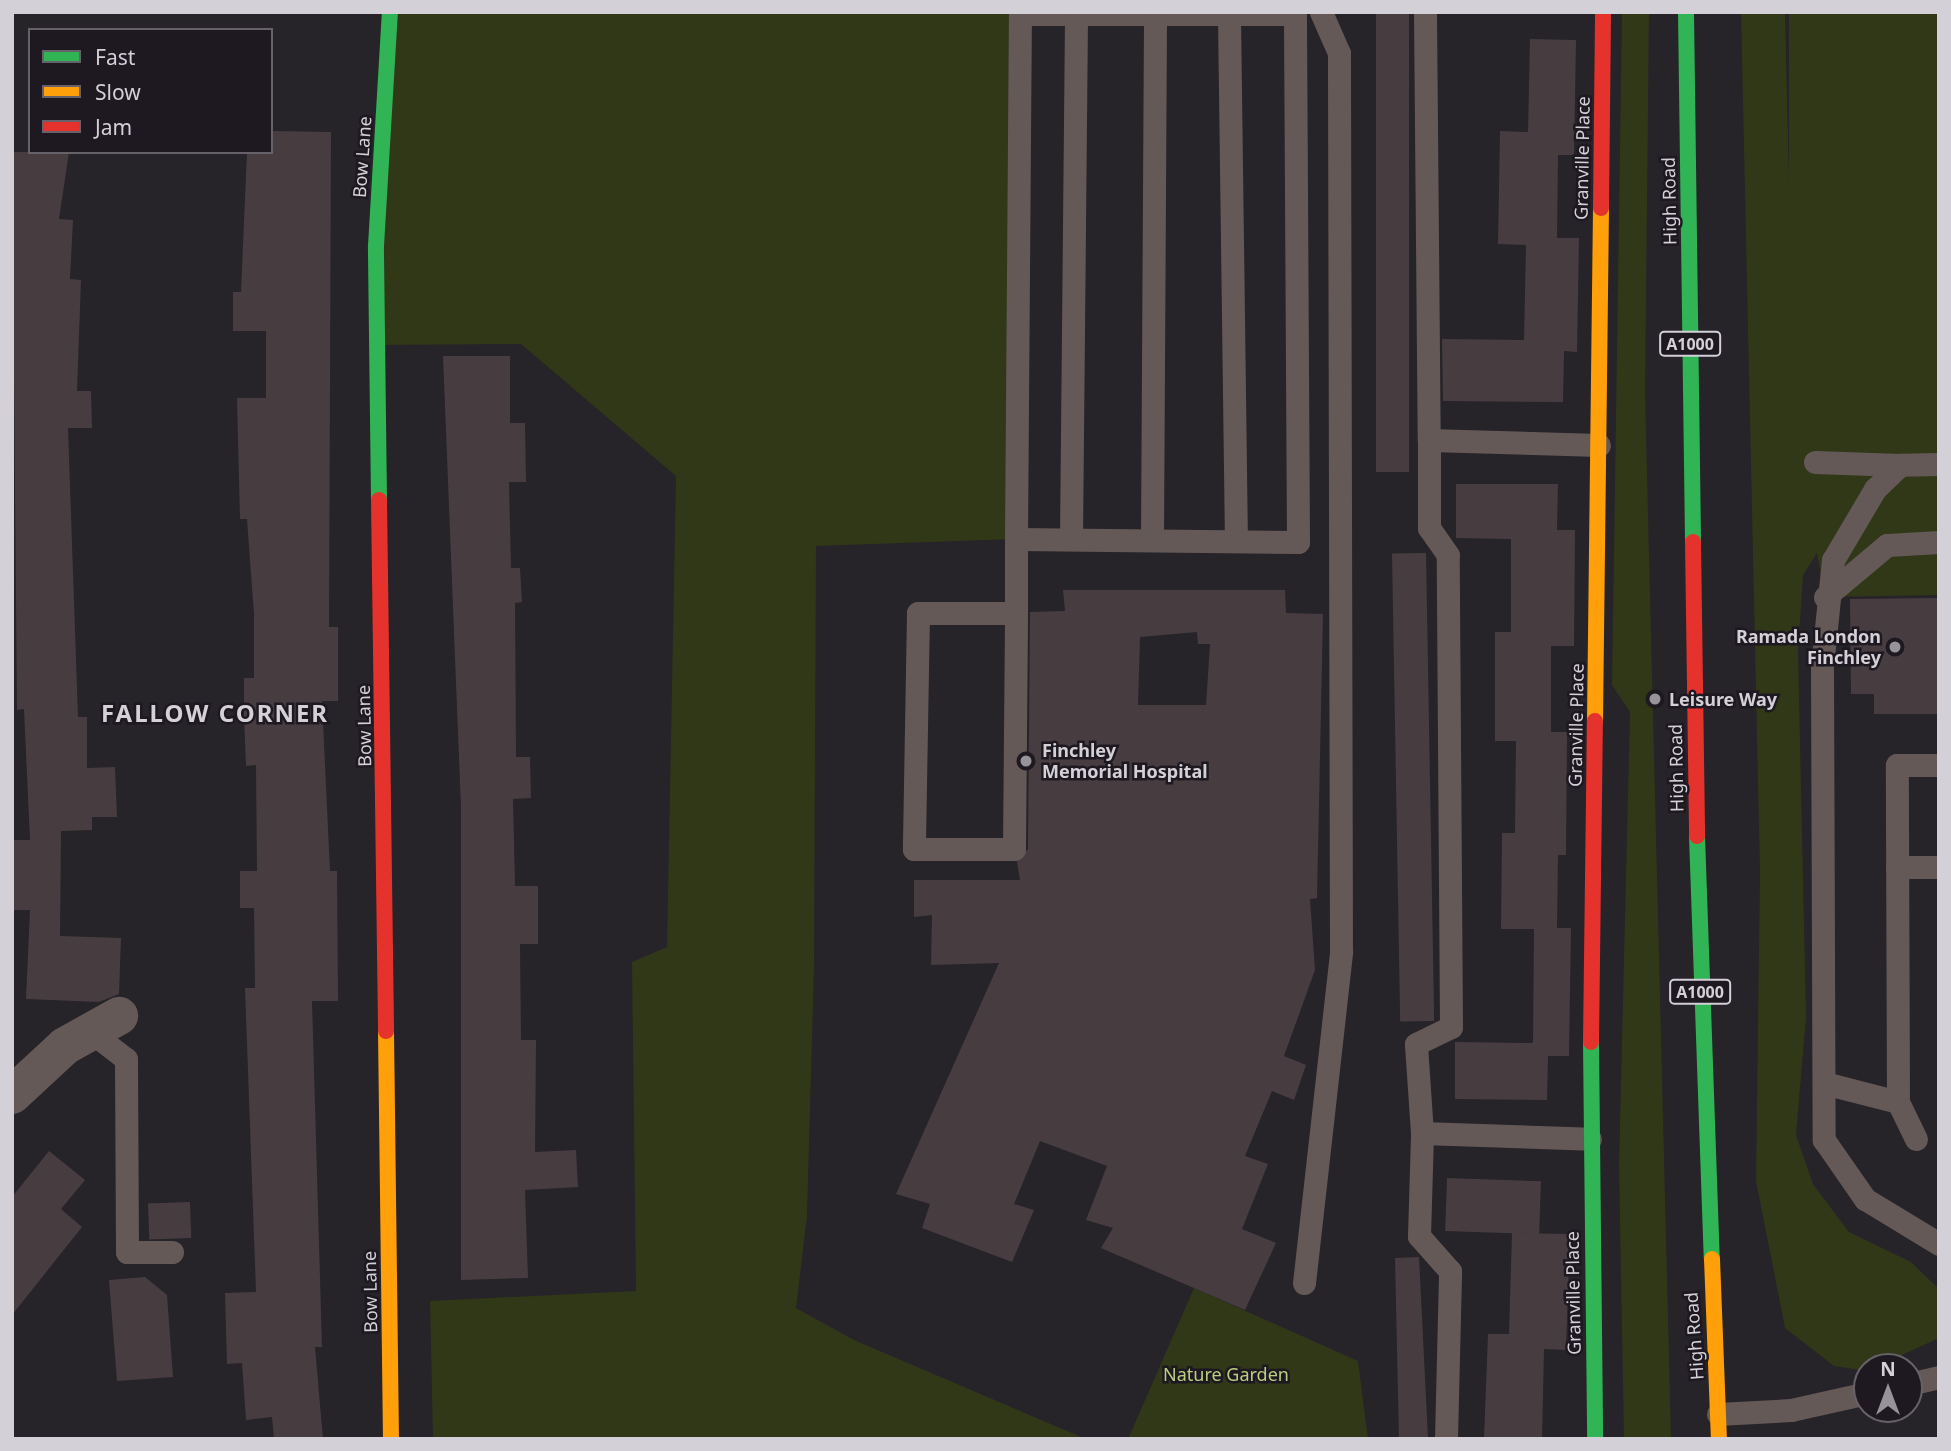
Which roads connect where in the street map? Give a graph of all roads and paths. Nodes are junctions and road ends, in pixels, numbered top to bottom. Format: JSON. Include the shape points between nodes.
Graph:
{"nodes":[{"id":1,"x":390,"y":12,"type":"edge"},
{"id":2,"x":1321,"y":12,"type":"edge"},
{"id":3,"x":1425,"y":12,"type":"edge"},
{"id":4,"x":1603,"y":12,"type":"edge"},
{"id":5,"x":1686,"y":12,"type":"edge"},
{"id":6,"x":1020,"y":13,"type":"edge"},
{"id":7,"x":1076,"y":14,"type":"junction"},
{"id":8,"x":1155,"y":15,"type":"junction"},
{"id":9,"x":1229,"y":16,"type":"junction"},
{"id":10,"x":1429,"y":440,"type":"junction"},
{"id":11,"x":1599,"y":445,"type":"junction"},
{"id":12,"x":1815,"y":462,"type":"dead end"},
{"id":13,"x":1939,"y":464,"type":"edge"},
{"id":14,"x":1900,"y":465,"type":"junction"},
{"id":15,"x":1016,"y":539,"type":"junction"},
{"id":16,"x":1071,"y":539,"type":"junction"},
{"id":17,"x":1152,"y":540,"type":"junction"},
{"id":18,"x":1236,"y":541,"type":"junction"},
{"id":19,"x":1939,"y":542,"type":"edge"},
{"id":20,"x":1825,"y":597,"type":"junction"},
{"id":21,"x":1016,"y":612,"type":"junction"},
{"id":22,"x":1939,"y":765,"type":"edge"},
{"id":23,"x":1897,"y":867,"type":"junction"},
{"id":24,"x":1939,"y":867,"type":"edge"},
{"id":25,"x":105,"y":1024,"type":"joint"},
{"id":26,"x":1824,"y":1083,"type":"junction"},
{"id":27,"x":12,"y":1095,"type":"edge"},
{"id":28,"x":1898,"y":1102,"type":"junction"},
{"id":29,"x":1422,"y":1133,"type":"junction"},
{"id":30,"x":1590,"y":1139,"type":"junction"},
{"id":31,"x":1916,"y":1139,"type":"dead end"},
{"id":32,"x":1939,"y":1244,"type":"edge"},
{"id":33,"x":172,"y":1252,"type":"dead end"},
{"id":34,"x":1304,"y":1283,"type":"dead end"},
{"id":35,"x":1853,"y":1396,"type":"edge"},
{"id":36,"x":1718,"y":1414,"type":"junction"},
{"id":37,"x":391,"y":1439,"type":"edge"},
{"id":38,"x":1446,"y":1439,"type":"edge"},
{"id":39,"x":1595,"y":1439,"type":"edge"},
{"id":40,"x":1719,"y":1439,"type":"edge"}],
"edges":[{"from":1,"to":37,"type":"street","name":"Bow Lane","via":[[376,246]]},
{"from":2,"to":34,"type":"lane","via":[[1339,53],[1341,951]]},
{"from":3,"to":10,"type":"lane"},
{"from":4,"to":11,"type":"street","name":"Granville Place"},
{"from":5,"to":36,"type":"street","name":"High Road","number":"A1000","via":[[1697,875]]},
{"from":6,"to":7,"type":"lane"},
{"from":6,"to":15,"type":"lane"},
{"from":7,"to":8,"type":"lane"},
{"from":7,"to":16,"type":"lane"},
{"from":8,"to":9,"type":"lane"},
{"from":8,"to":17,"type":"lane"},
{"from":9,"to":18,"type":"lane"},
{"from":9,"to":18,"type":"lane","via":[[1295,14],[1298,542]]},
{"from":10,"to":11,"type":"lane"},
{"from":10,"to":29,"type":"lane","via":[[1429,528],[1448,555],[1451,1027],[1416,1044]]},
{"from":11,"to":30,"type":"street","name":"Granville Place"},
{"from":12,"to":14,"type":"lane"},
{"from":13,"to":14,"type":"lane"},
{"from":14,"to":20,"type":"lane","via":[[1875,489],[1833,560]]},
{"from":15,"to":16,"type":"lane"},
{"from":15,"to":21,"type":"lane"},
{"from":16,"to":17,"type":"lane"},
{"from":17,"to":18,"type":"lane"},
{"from":19,"to":20,"type":"lane","via":[[1887,545]]},
{"from":20,"to":26,"type":"lane"},
{"from":21,"to":21,"type":"lane","via":[[1014,849],[914,849],[918,612]]},
{"from":22,"to":23,"type":"lane","via":[[1897,765]]},
{"from":23,"to":24,"type":"lane"},
{"from":23,"to":28,"type":"lane"},
{"from":25,"to":27,"type":"street","via":[[65,1046]]},
{"from":25,"to":33,"type":"lane","via":[[126,1059],[127,1252]]},
{"from":26,"to":28,"type":"lane"},
{"from":26,"to":32,"type":"lane","via":[[1824,1140],[1865,1199]]},
{"from":28,"to":31,"type":"lane"},
{"from":29,"to":30,"type":"lane"},
{"from":29,"to":38,"type":"lane","via":[[1419,1236],[1450,1271]]},
{"from":30,"to":39,"type":"street","name":"Granville Place"},
{"from":35,"to":36,"type":"lane","via":[[1791,1410]]},
{"from":36,"to":40,"type":"street","name":"High Road","number":"A1000"}]}
